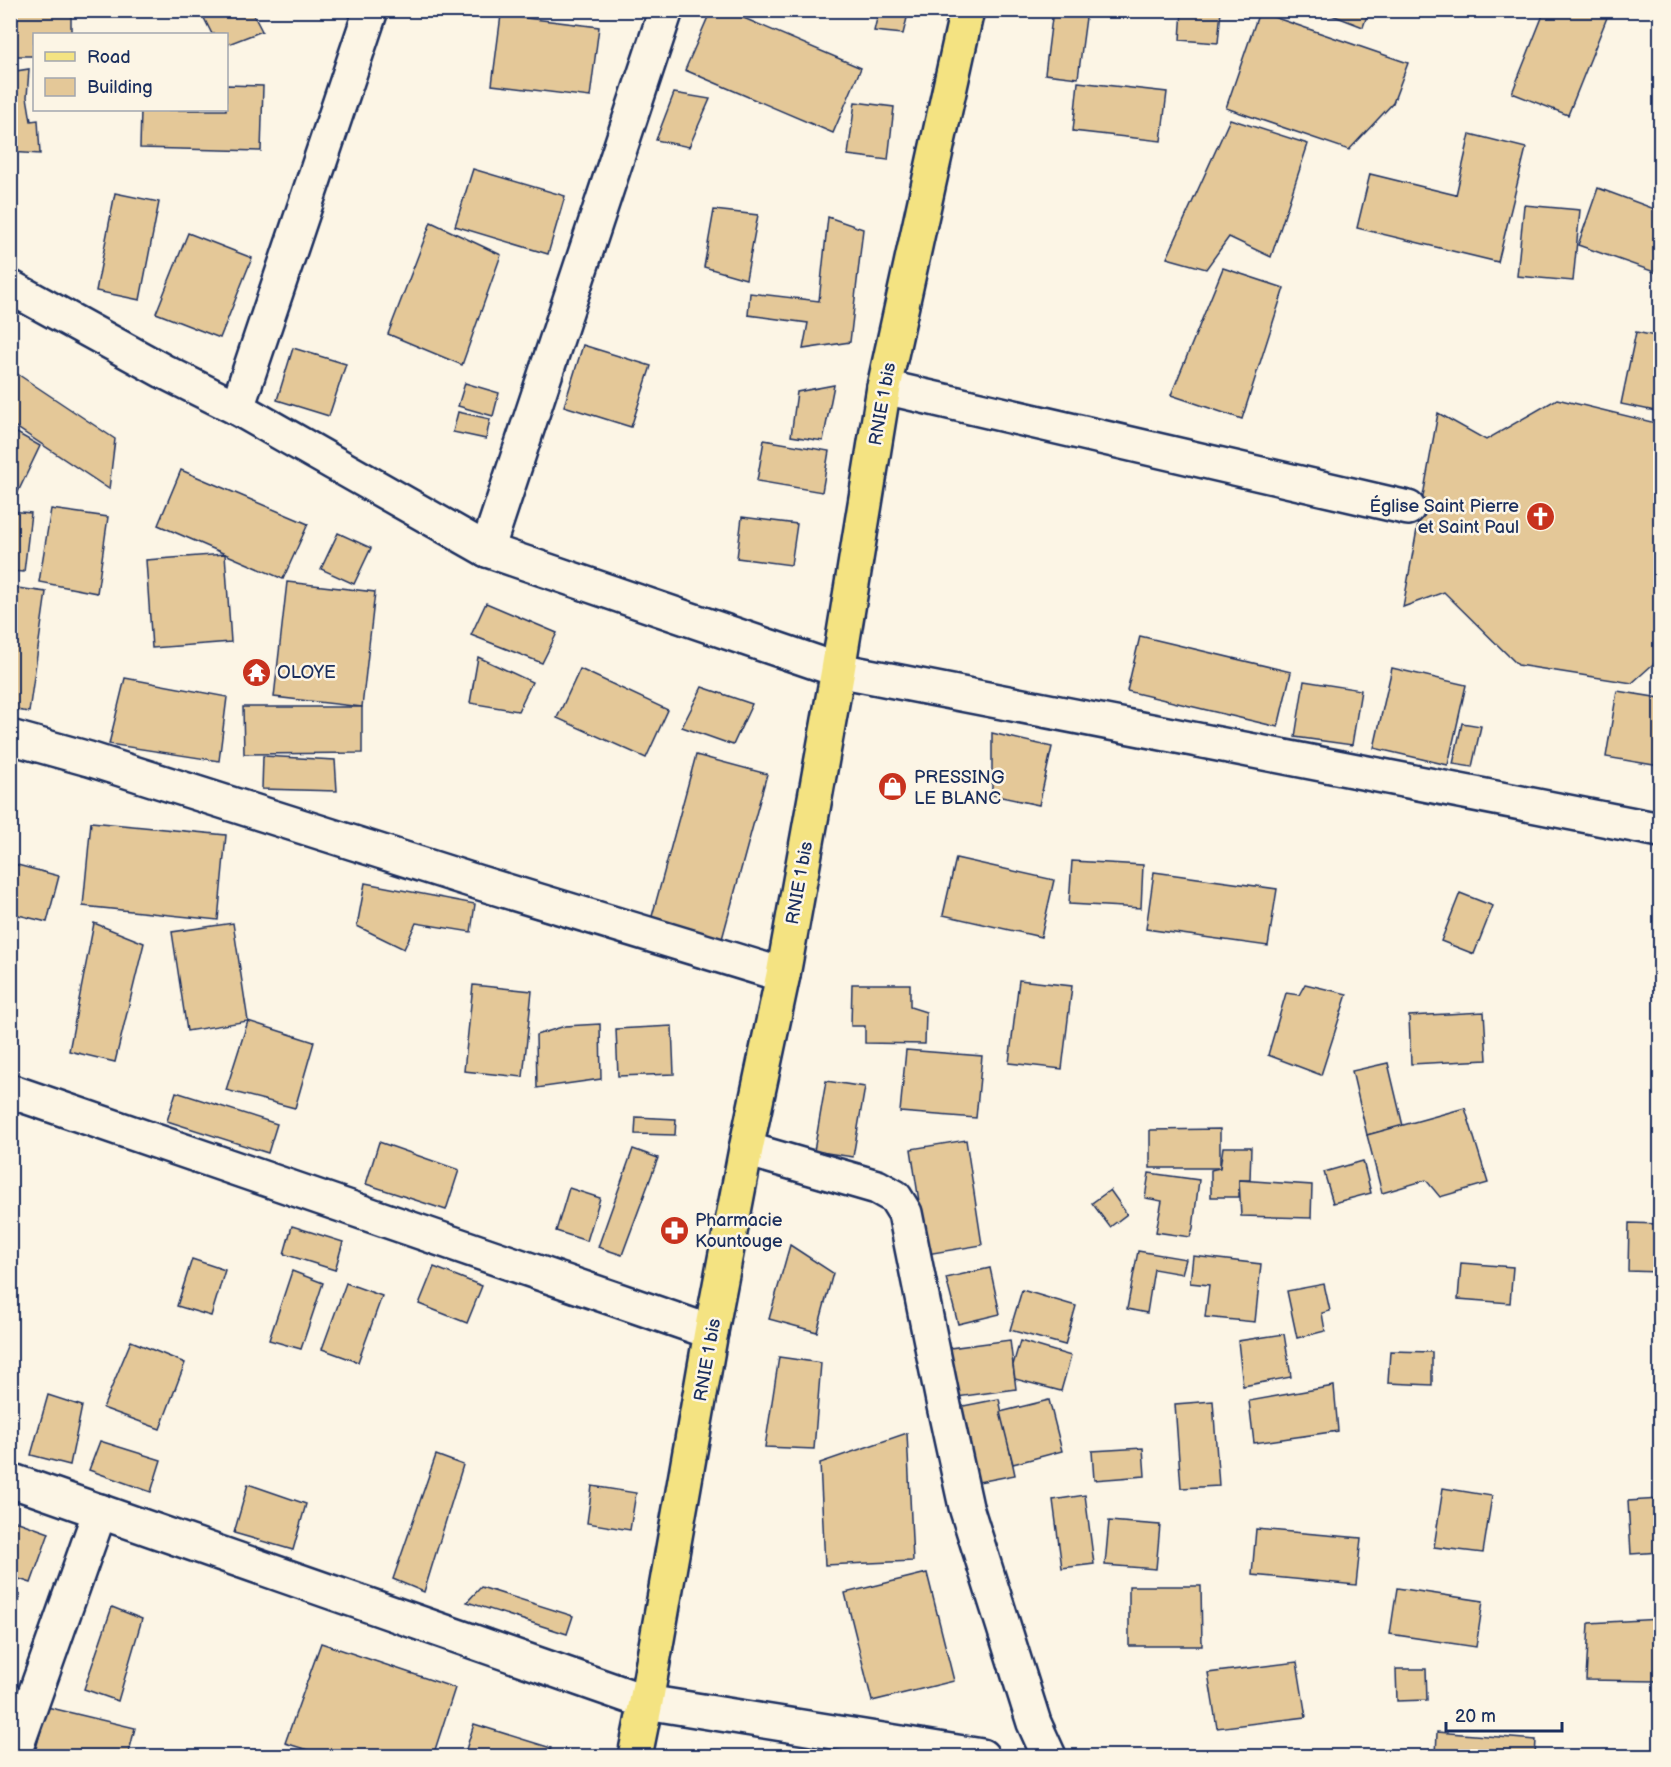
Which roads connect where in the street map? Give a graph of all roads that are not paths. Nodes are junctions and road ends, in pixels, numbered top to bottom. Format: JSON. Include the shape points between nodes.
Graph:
{"nodes":[{"id":1,"x":371,"y":10,"type":"edge"},
{"id":2,"x":666,"y":10,"type":"edge"},
{"id":3,"x":967,"y":10,"type":"edge"},
{"id":4,"x":10,"y":287,"type":"edge"},
{"id":5,"x":884,"y":387,"type":"junction"},
{"id":6,"x":237,"y":408,"type":"junction"},
{"id":7,"x":1408,"y":508,"type":"dead end"},
{"id":8,"x":487,"y":549,"type":"junction"},
{"id":9,"x":838,"y":670,"type":"junction"},
{"id":10,"x":10,"y":737,"type":"edge"},
{"id":11,"x":1660,"y":830,"type":"edge"},
{"id":12,"x":783,"y":975,"type":"junction"},
{"id":13,"x":10,"y":1091,"type":"edge"},
{"id":14,"x":746,"y":1149,"type":"junction"},
{"id":15,"x":711,"y":1332,"type":"junction"},
{"id":16,"x":10,"y":1480,"type":"edge"},
{"id":17,"x":100,"y":1511,"type":"junction"},
{"id":18,"x":646,"y":1702,"type":"junction"},
{"id":19,"x":14,"y":1756,"type":"edge"},
{"id":20,"x":635,"y":1756,"type":"edge"},
{"id":21,"x":982,"y":1756,"type":"edge"},
{"id":22,"x":1049,"y":1756,"type":"edge"}],
"edges":[{"from":1,"to":6,"type":"street"},
{"from":2,"to":8,"type":"street"},
{"from":3,"to":5,"type":"main road","name":"RNIE 1 bis"},
{"from":4,"to":6,"type":"street"},
{"from":5,"to":7,"type":"street"},
{"from":5,"to":9,"type":"main road","name":"RNIE 1 bis"},
{"from":6,"to":8,"type":"street"},
{"from":8,"to":9,"type":"street"},
{"from":9,"to":11,"type":"street"},
{"from":9,"to":12,"type":"main road","name":"RNIE 1 bis"},
{"from":10,"to":12,"type":"street"},
{"from":12,"to":14,"type":"main road","name":"RNIE 1 bis"},
{"from":13,"to":15,"type":"street"},
{"from":14,"to":15,"type":"main road","name":"RNIE 1 bis"},
{"from":14,"to":22,"type":"street","via":[[877,1187],[895,1197],[905,1213],[966,1507],[1030,1712]]},
{"from":15,"to":18,"type":"main road","name":"RNIE 1 bis"},
{"from":16,"to":17,"type":"street"},
{"from":17,"to":18,"type":"street"},
{"from":17,"to":19,"type":"street"},
{"from":18,"to":20,"type":"main road","name":"RNIE 1 bis"},
{"from":18,"to":21,"type":"street"}]}
